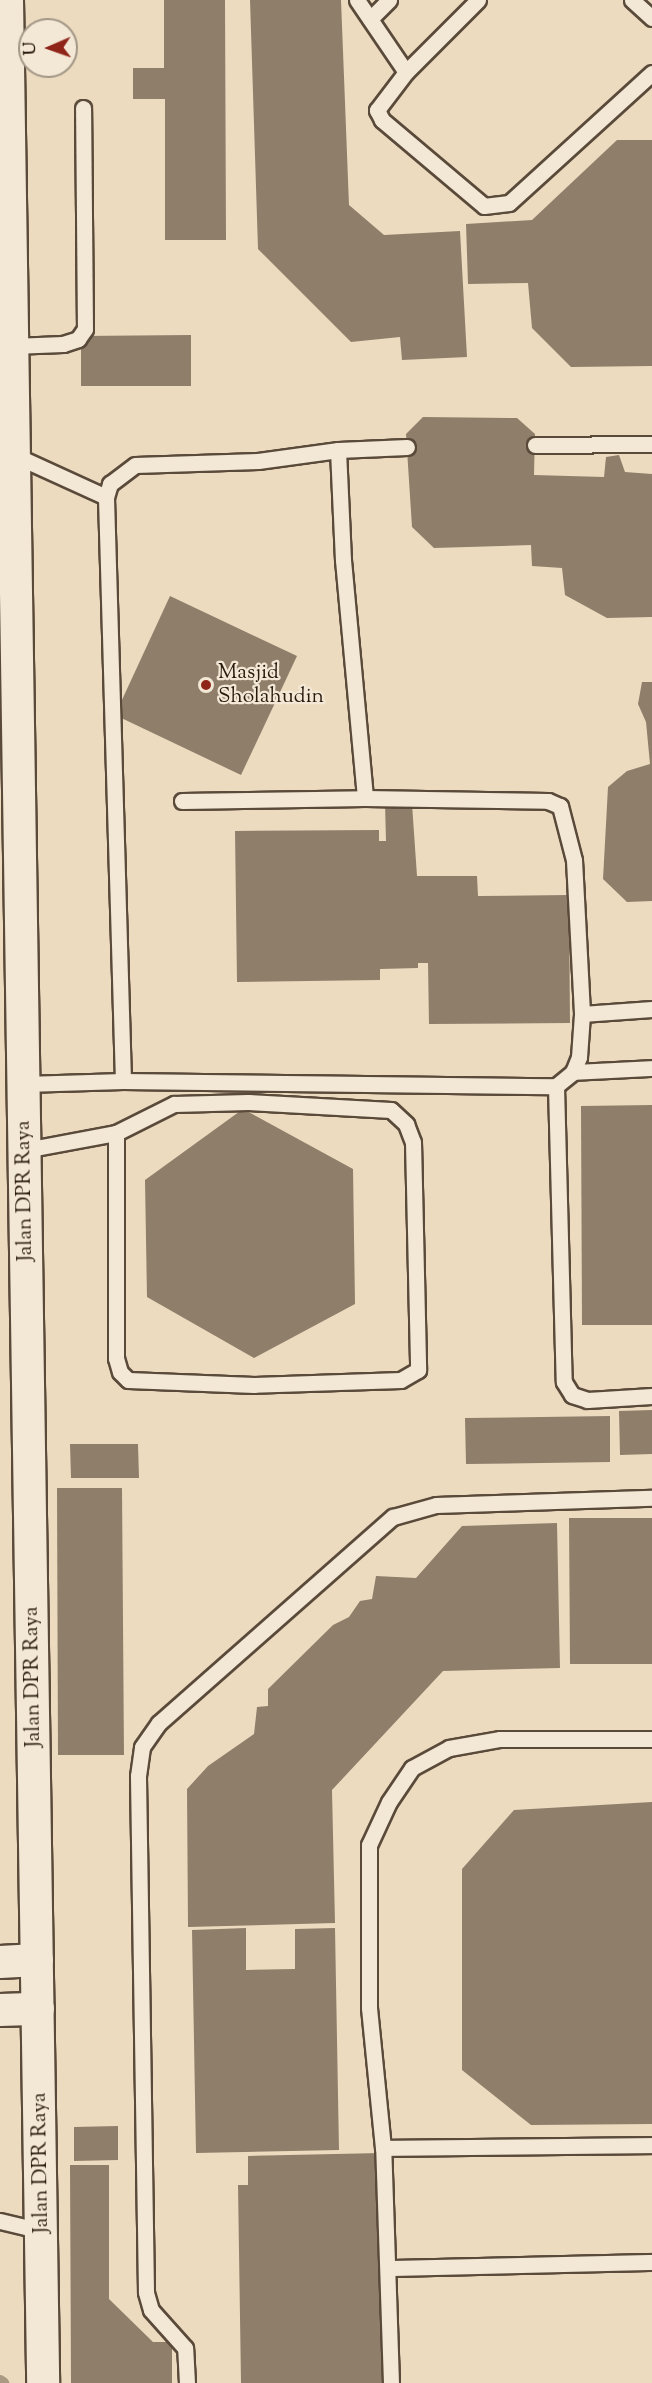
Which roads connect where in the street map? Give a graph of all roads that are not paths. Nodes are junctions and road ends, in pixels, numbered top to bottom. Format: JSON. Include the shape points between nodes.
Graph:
{"nodes":[{"id":1,"x":7,"y":0,"type":"edge"},
{"id":2,"x":357,"y":0,"type":"edge"},
{"id":3,"x":389,"y":0,"type":"edge"},
{"id":4,"x":478,"y":0,"type":"edge"},
{"id":5,"x":632,"y":0,"type":"edge"},
{"id":6,"x":652,"y":18,"type":"edge"},
{"id":7,"x":370,"y":19,"type":"junction"},
{"id":8,"x":406,"y":72,"type":"junction"},
{"id":9,"x":652,"y":73,"type":"edge"},
{"id":10,"x":83,"y":108,"type":"dead end"},
{"id":11,"x":12,"y":346,"type":"junction"},
{"id":12,"x":652,"y":444,"type":"edge"},
{"id":13,"x":535,"y":445,"type":"dead end"},
{"id":14,"x":407,"y":447,"type":"dead end"},
{"id":15,"x":338,"y":450,"type":"junction"},
{"id":16,"x":7,"y":455,"type":"edge"},
{"id":17,"x":106,"y":497,"type":"junction"},
{"id":18,"x":365,"y":798,"type":"junction"},
{"id":19,"x":182,"y":801,"type":"dead end"},
{"id":20,"x":652,"y":1009,"type":"edge"},
{"id":21,"x":582,"y":1014,"type":"junction"},
{"id":22,"x":652,"y":1068,"type":"edge"},
{"id":23,"x":573,"y":1072,"type":"junction"},
{"id":24,"x":123,"y":1081,"type":"junction"},
{"id":25,"x":24,"y":1084,"type":"junction"},
{"id":26,"x":556,"y":1086,"type":"junction"},
{"id":27,"x":116,"y":1133,"type":"junction"},
{"id":28,"x":25,"y":1150,"type":"junction"},
{"id":29,"x":652,"y":1396,"type":"edge"},
{"id":30,"x":652,"y":1498,"type":"edge"},
{"id":31,"x":652,"y":1739,"type":"edge"},
{"id":32,"x":37,"y":1960,"type":"junction"},
{"id":33,"x":0,"y":1962,"type":"edge"},
{"id":34,"x":38,"y":2009,"type":"junction"},
{"id":35,"x":0,"y":2010,"type":"edge"},
{"id":36,"x":652,"y":2145,"type":"edge"},
{"id":37,"x":383,"y":2148,"type":"junction"},
{"id":38,"x":0,"y":2221,"type":"edge"},
{"id":39,"x":42,"y":2231,"type":"junction"},
{"id":40,"x":652,"y":2262,"type":"edge"},
{"id":41,"x":389,"y":2268,"type":"junction"},
{"id":42,"x":42,"y":2383,"type":"edge"},
{"id":43,"x":187,"y":2383,"type":"edge"},
{"id":44,"x":391,"y":2383,"type":"edge"}],
"edges":[{"from":1,"to":11,"type":"street","name":"Jalan DPR Raya"},
{"from":2,"to":7,"type":"lane"},
{"from":3,"to":7,"type":"lane"},
{"from":4,"to":8,"type":"lane"},
{"from":5,"to":6,"type":"lane"},
{"from":7,"to":8,"type":"lane"},
{"from":8,"to":9,"type":"lane","via":[[381,101],[377,110],[382,120],[484,206],[496,207],[508,203]]},
{"from":10,"to":11,"type":"lane","via":[[85,329],[78,339],[63,344]]},
{"from":11,"to":16,"type":"street","name":"Jalan DPR Raya"},
{"from":12,"to":13,"type":"lane"},
{"from":14,"to":15,"type":"lane"},
{"from":15,"to":17,"type":"lane","via":[[258,461],[135,465],[110,484]]},
{"from":15,"to":18,"type":"lane","via":[[343,560]]},
{"from":16,"to":17,"type":"lane"},
{"from":16,"to":25,"type":"street","name":"Jalan DPR Raya"},
{"from":17,"to":24,"type":"lane"},
{"from":18,"to":19,"type":"lane"},
{"from":18,"to":21,"type":"lane","via":[[548,801],[560,807],[574,860]]},
{"from":20,"to":21,"type":"lane"},
{"from":21,"to":23,"type":"lane","via":[[582,1042]]},
{"from":22,"to":23,"type":"lane"},
{"from":23,"to":26,"type":"lane"},
{"from":24,"to":25,"type":"lane"},
{"from":24,"to":26,"type":"lane"},
{"from":25,"to":28,"type":"street","name":"Jalan DPR Raya"},
{"from":26,"to":29,"type":"lane","via":[[564,1382],[572,1395],[587,1400]]},
{"from":27,"to":27,"type":"lane","via":[[116,1358],[120,1372],[128,1380],[255,1385],[401,1380],[418,1370],[413,1142],[406,1124],[391,1110],[248,1102],[174,1104]]},
{"from":27,"to":28,"type":"lane"},
{"from":28,"to":32,"type":"street","name":"Jalan DPR Raya"},
{"from":30,"to":43,"type":"lane","via":[[436,1505],[393,1517],[159,1723],[142,1747],[138,1776],[146,2292],[151,2310],[185,2348]]},
{"from":31,"to":37,"type":"lane","via":[[500,1739],[449,1748],[412,1768],[389,1802],[369,1845],[369,2008]]},
{"from":32,"to":33,"type":"street"},
{"from":32,"to":34,"type":"street","name":"Jalan DPR Raya"},
{"from":34,"to":35,"type":"street"},
{"from":34,"to":39,"type":"street","name":"Jalan DPR Raya"},
{"from":36,"to":37,"type":"lane"},
{"from":37,"to":41,"type":"lane"},
{"from":38,"to":39,"type":"lane"},
{"from":39,"to":42,"type":"street","name":"Jalan DPR Raya"},
{"from":40,"to":41,"type":"lane"},
{"from":41,"to":44,"type":"lane"}]}
